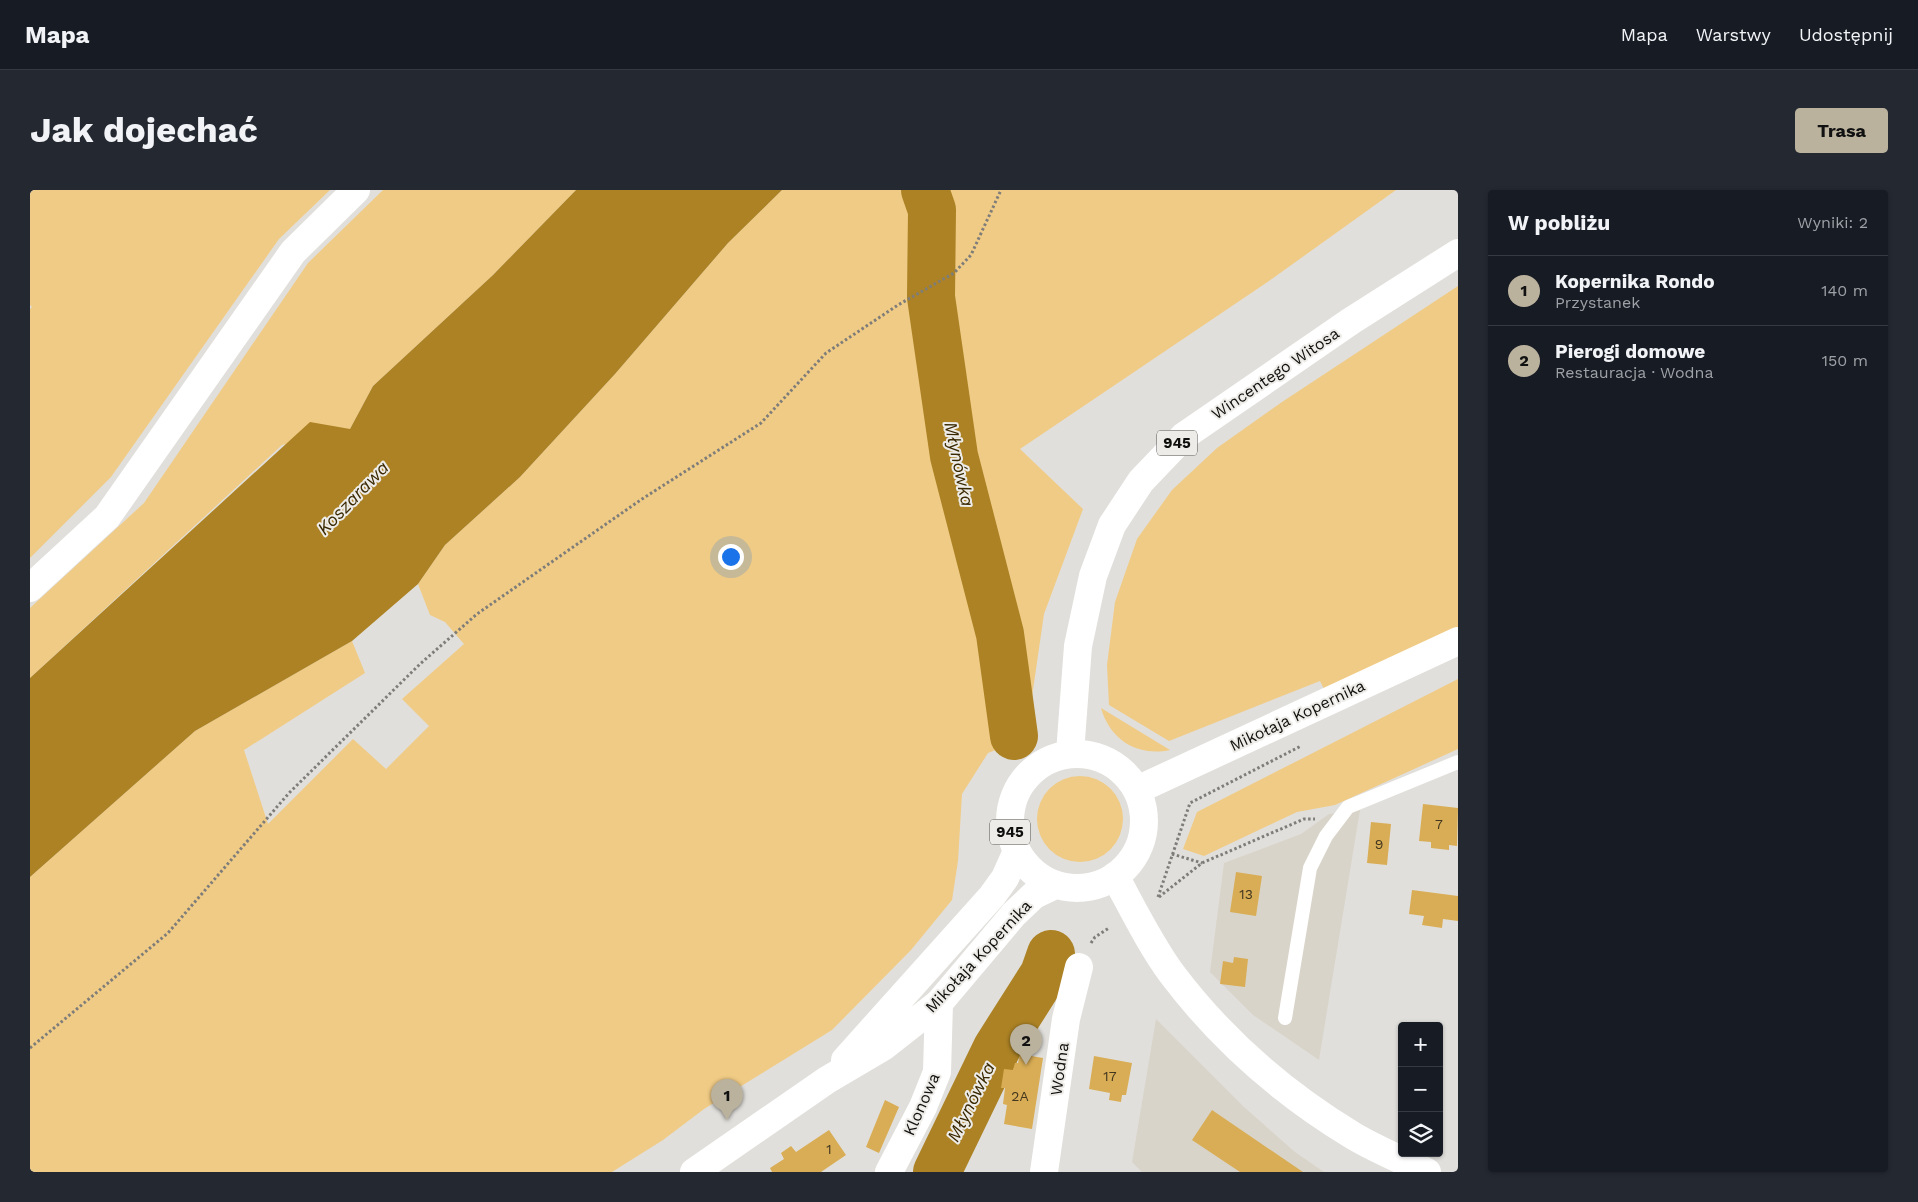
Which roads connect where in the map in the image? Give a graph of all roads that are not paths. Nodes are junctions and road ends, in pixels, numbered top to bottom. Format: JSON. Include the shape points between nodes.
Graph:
{"nodes":[{"id":1,"x":356,"y":190,"type":"edge"},
{"id":2,"x":1458,"y":253,"type":"edge"},
{"id":3,"x":30,"y":588,"type":"edge"},
{"id":4,"x":1458,"y":641,"type":"edge"},
{"id":5,"x":1070,"y":753,"type":"junction"},
{"id":6,"x":1458,"y":762,"type":"edge"},
{"id":7,"x":1137,"y":790,"type":"junction"},
{"id":8,"x":1016,"y":851,"type":"junction"},
{"id":9,"x":1115,"y":876,"type":"junction"},
{"id":10,"x":1055,"y":884,"type":"junction"},
{"id":11,"x":1079,"y":967,"type":"dead end"},
{"id":12,"x":939,"y":1003,"type":"junction"},
{"id":13,"x":1285,"y":1018,"type":"dead end"},
{"id":14,"x":827,"y":1080,"type":"junction"},
{"id":15,"x":694,"y":1172,"type":"edge"},
{"id":16,"x":889,"y":1172,"type":"edge"},
{"id":17,"x":1044,"y":1172,"type":"edge"},
{"id":18,"x":1426,"y":1172,"type":"edge"}],
"edges":[{"from":1,"to":3,"type":"main road","via":[[293,252],[107,517]]},
{"from":2,"to":5,"type":"main road","name":"Wincentego Witosa","number":"945","via":[[1351,321],[1184,436],[1141,481],[1112,525],[1093,576],[1078,646]]},
{"from":4,"to":7,"type":"main road","name":"Mikołaja Kopernika"},
{"from":5,"to":7,"type":"main road","number":"945","via":[[1090,754],[1109,761]]},
{"from":5,"to":8,"type":"main road","number":"945","via":[[1049,759],[1031,771],[1018,788],[1010,808],[1010,830]]},
{"from":6,"to":13,"type":"lane","via":[[1348,807],[1338,818],[1310,868]]},
{"from":7,"to":9,"type":"main road","number":"945","via":[[1144,828],[1139,847]]},
{"from":8,"to":10,"type":"main road","number":"945","via":[[1040,877]]},
{"from":8,"to":14,"type":"main road","name":"Mikołaja Kopernika","number":"945","via":[[1005,878],[992,896]]},
{"from":9,"to":10,"type":"main road","number":"945","via":[[1096,885],[1076,888]]},
{"from":9,"to":18,"type":"main road","via":[[1153,946],[1173,975],[1260,1069],[1353,1136]]},
{"from":10,"to":12,"type":"main road","name":"Mikołaja Kopernika","number":"945","via":[[1034,895],[1014,914]]},
{"from":11,"to":17,"type":"main road","name":"Wodna","via":[[1066,1019]]},
{"from":12,"to":14,"type":"main road","name":"Mikołaja Kopernika","number":"945","via":[[883,1047]]},
{"from":12,"to":16,"type":"main road","name":"Klonowa","via":[[937,1072],[923,1107]]},
{"from":14,"to":15,"type":"main road","name":"Mikołaja Kopernika","number":"945"}]}
